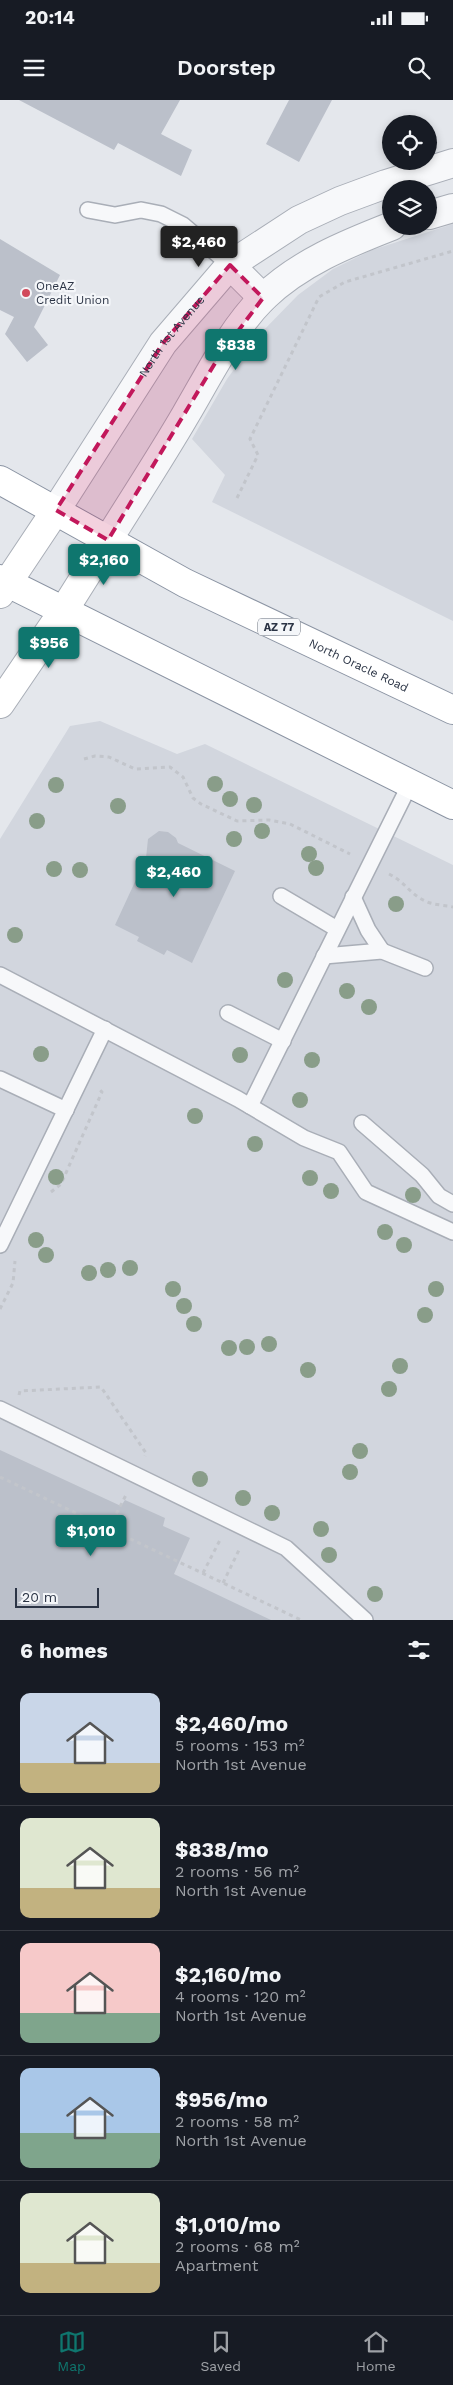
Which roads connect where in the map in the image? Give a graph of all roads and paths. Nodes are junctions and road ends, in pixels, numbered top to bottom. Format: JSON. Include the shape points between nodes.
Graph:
{"nodes":[{"id":1,"x":453,"y":163,"type":"edge"},
{"id":2,"x":453,"y":208,"type":"edge"},
{"id":3,"x":88,"y":210,"type":"dead end"},
{"id":4,"x":437,"y":213,"type":"edge"},
{"id":5,"x":382,"y":230,"type":"edge"},
{"id":6,"x":453,"y":251,"type":"edge"},
{"id":7,"x":230,"y":265,"type":"junction"},
{"id":8,"x":263,"y":298,"type":"junction"},
{"id":9,"x":0,"y":480,"type":"edge"},
{"id":10,"x":237,"y":498,"type":"dead end"},
{"id":11,"x":56,"y":510,"type":"junction"},
{"id":12,"x":108,"y":540,"type":"junction"},
{"id":13,"x":2,"y":585,"type":"edge"},
{"id":14,"x":64,"y":610,"type":"junction"},
{"id":15,"x":0,"y":704,"type":"edge"},
{"id":16,"x":453,"y":710,"type":"edge"},
{"id":17,"x":84,"y":759,"type":"dead end"},
{"id":18,"x":410,"y":784,"type":"junction"},
{"id":19,"x":453,"y":805,"type":"edge"},
{"id":20,"x":370,"y":864,"type":"junction"},
{"id":21,"x":281,"y":896,"type":"dead end"},
{"id":22,"x":353,"y":897,"type":"junction"},
{"id":23,"x":453,"y":907,"type":"edge"},
{"id":24,"x":337,"y":929,"type":"junction"},
{"id":25,"x":382,"y":951,"type":"junction"},
{"id":26,"x":324,"y":956,"type":"junction"},
{"id":27,"x":425,"y":968,"type":"dead end"},
{"id":28,"x":0,"y":975,"type":"edge"},
{"id":29,"x":228,"y":1013,"type":"dead end"},
{"id":30,"x":106,"y":1029,"type":"junction"},
{"id":31,"x":283,"y":1040,"type":"junction"},
{"id":32,"x":0,"y":1079,"type":"edge"},
{"id":33,"x":250,"y":1106,"type":"junction"},
{"id":34,"x":66,"y":1110,"type":"junction"},
{"id":35,"x":362,"y":1123,"type":"dead end"},
{"id":36,"x":453,"y":1204,"type":"edge"},
{"id":37,"x":453,"y":1232,"type":"edge"},
{"id":38,"x":0,"y":1245,"type":"edge"},
{"id":39,"x":101,"y":1387,"type":"dead end"},
{"id":40,"x":5,"y":1412,"type":"edge"},
{"id":41,"x":0,"y":1477,"type":"edge"},
{"id":42,"x":230,"y":1521,"type":"junction"},
{"id":43,"x":249,"y":1530,"type":"junction"},
{"id":44,"x":203,"y":1574,"type":"junction"},
{"id":45,"x":223,"y":1583,"type":"junction"},
{"id":46,"x":301,"y":1620,"type":"edge"},
{"id":47,"x":364,"y":1620,"type":"edge"}],
"edges":[{"from":1,"to":7,"type":"street","name":"North 1st Avenue","via":[[340,201],[299,220]]},
{"from":2,"to":4,"type":"street"},
{"from":3,"to":7,"type":"lane","via":[[115,215],[141,210],[161,214],[183,225]]},
{"from":5,"to":8,"type":"street","via":[[317,259]]},
{"from":6,"to":10,"type":"path","via":[[344,282],[319,297],[250,439],[258,455]]},
{"from":7,"to":8,"type":"street"},
{"from":7,"to":11,"type":"street","name":"North 1st Avenue","via":[[163,343]]},
{"from":8,"to":12,"type":"street","via":[[220,355]]},
{"from":9,"to":11,"type":"main road","name":"North Oracle Road","number":"AZ 77"},
{"from":11,"to":12,"type":"main road","name":"North Oracle Road","number":"AZ 77"},
{"from":11,"to":13,"type":"main road","name":"North 1st Avenue"},
{"from":12,"to":14,"type":"main road"},
{"from":12,"to":16,"type":"main road","name":"North Oracle Road","number":"AZ 77","via":[[185,583]]},
{"from":13,"to":14,"type":"main road"},
{"from":14,"to":15,"type":"main road"},
{"from":14,"to":18,"type":"main road"},
{"from":17,"to":20,"type":"path","via":[[109,757],[135,768],[170,767],[183,777],[193,798],[201,804],[237,821],[269,820],[290,824]]},
{"from":18,"to":19,"type":"main road"},
{"from":18,"to":20,"type":"lane"},
{"from":20,"to":22,"type":"lane"},
{"from":20,"to":23,"type":"path","via":[[402,880],[424,901]]},
{"from":21,"to":24,"type":"lane"},
{"from":22,"to":24,"type":"lane"},
{"from":22,"to":25,"type":"lane"},
{"from":24,"to":26,"type":"lane"},
{"from":25,"to":26,"type":"lane"},
{"from":25,"to":27,"type":"lane"},
{"from":26,"to":31,"type":"lane"},
{"from":28,"to":30,"type":"lane"},
{"from":29,"to":31,"type":"lane"},
{"from":30,"to":33,"type":"lane"},
{"from":30,"to":34,"type":"lane"},
{"from":31,"to":33,"type":"lane"},
{"from":32,"to":34,"type":"lane"},
{"from":33,"to":37,"type":"lane","via":[[304,1138],[339,1152],[366,1192]]},
{"from":34,"to":38,"type":"lane"},
{"from":35,"to":36,"type":"lane","via":[[422,1175],[439,1196]]},
{"from":39,"to":40,"type":"path","via":[[20,1391]]},
{"from":40,"to":42,"type":"lane"},
{"from":41,"to":44,"type":"path"},
{"from":42,"to":43,"type":"lane"},
{"from":42,"to":44,"type":"path"},
{"from":43,"to":45,"type":"path"},
{"from":43,"to":47,"type":"lane","via":[[286,1548]]},
{"from":44,"to":45,"type":"path"},
{"from":45,"to":46,"type":"path"}]}
